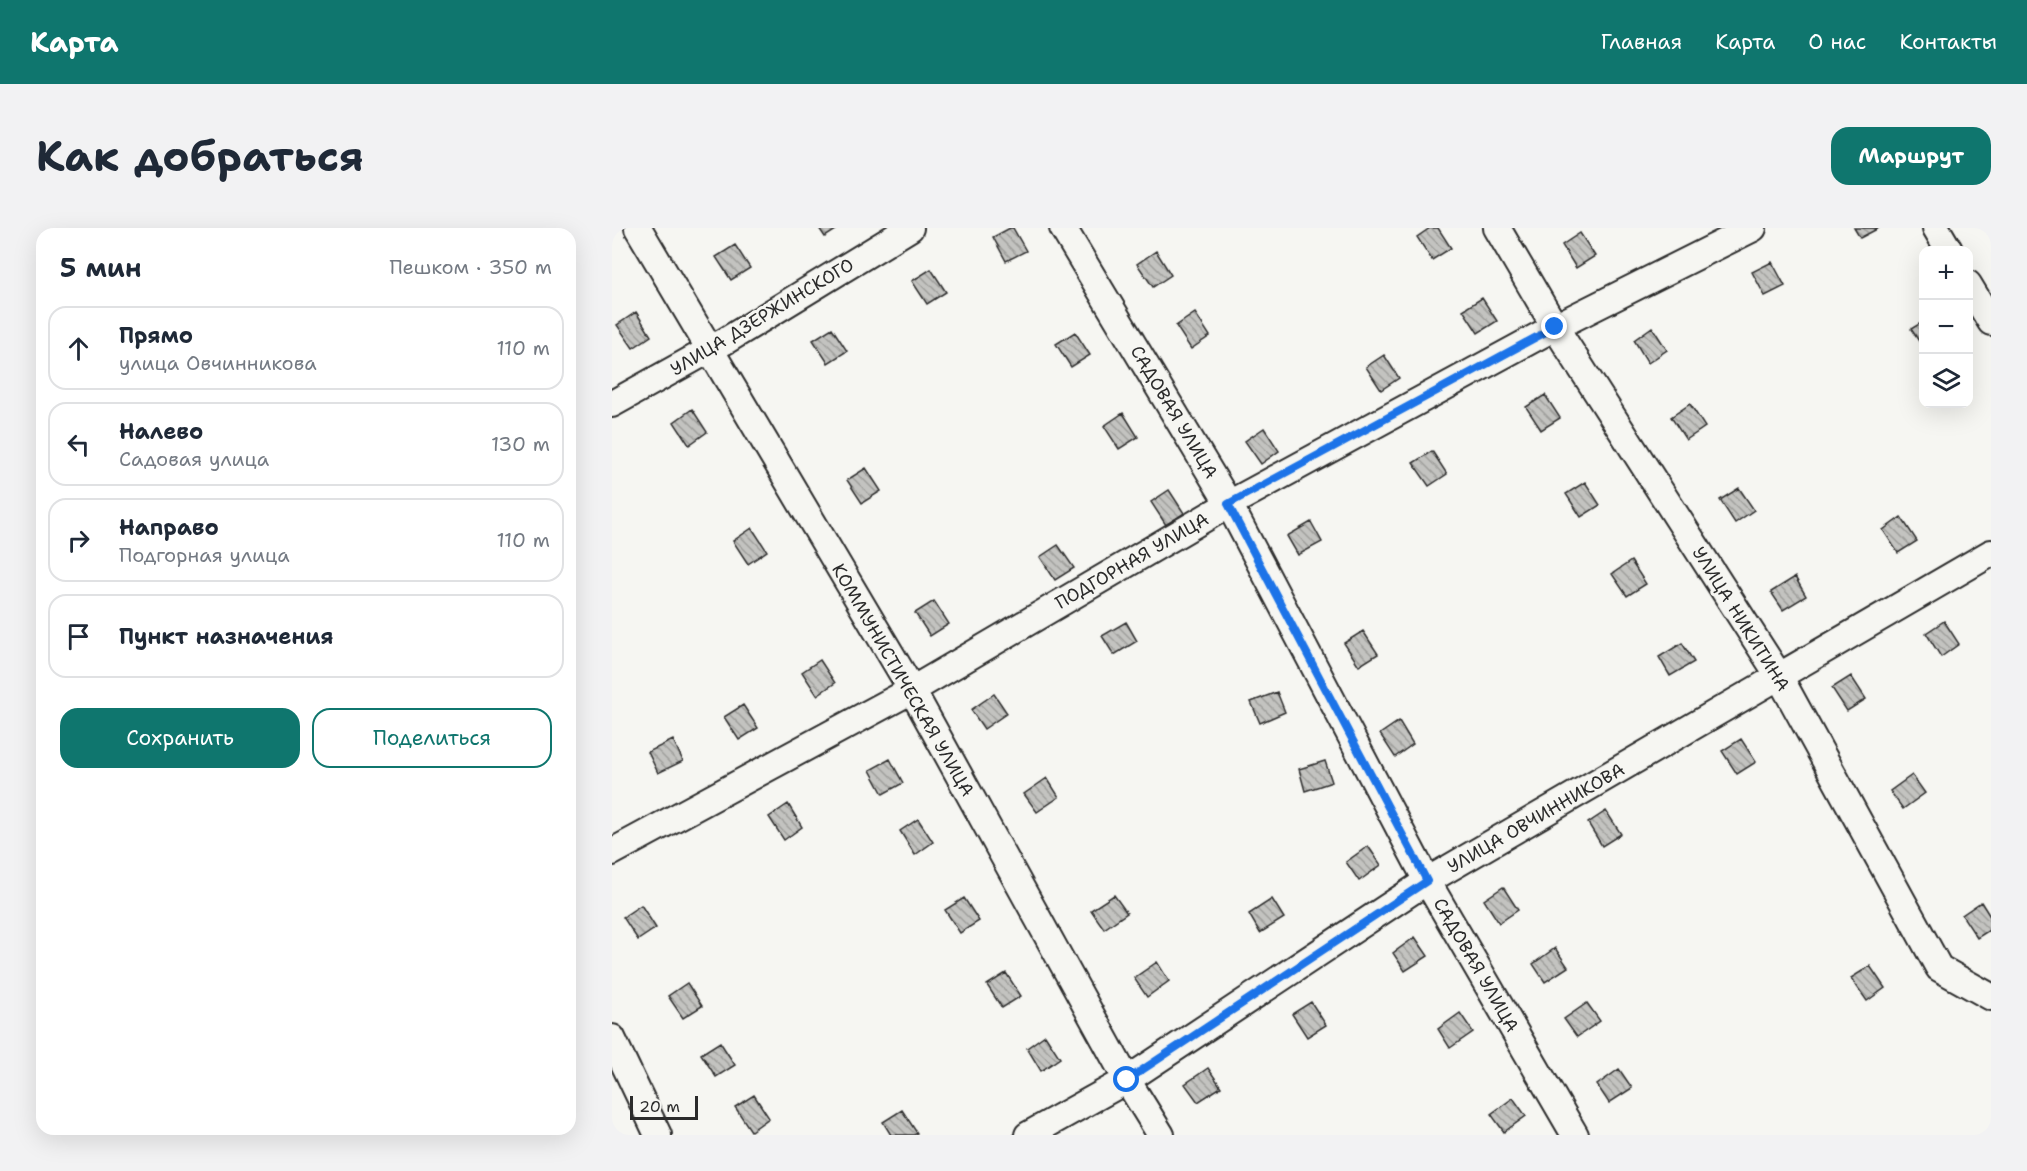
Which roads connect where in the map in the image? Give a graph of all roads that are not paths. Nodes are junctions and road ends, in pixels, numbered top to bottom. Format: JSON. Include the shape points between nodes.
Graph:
{"nodes":[{"id":1,"x":638,"y":228,"type":"edge"},
{"id":2,"x":910,"y":228,"type":"edge"},
{"id":3,"x":1063,"y":228,"type":"edge"},
{"id":4,"x":1497,"y":228,"type":"edge"},
{"id":5,"x":1753,"y":228,"type":"edge"},
{"id":6,"x":1936,"y":228,"type":"edge"},
{"id":7,"x":1947,"y":246,"type":"edge"},
{"id":8,"x":1973,"y":292,"type":"edge"},
{"id":9,"x":1991,"y":322,"type":"edge"},
{"id":10,"x":1555,"y":327,"type":"junction"},
{"id":11,"x":709,"y":350,"type":"junction"},
{"id":12,"x":612,"y":404,"type":"edge"},
{"id":13,"x":1228,"y":504,"type":"junction"},
{"id":14,"x":1991,"y":553,"type":"edge"},
{"id":15,"x":1779,"y":676,"type":"junction"},
{"id":16,"x":912,"y":690,"type":"junction"},
{"id":17,"x":612,"y":852,"type":"edge"},
{"id":18,"x":1427,"y":881,"type":"junction"},
{"id":19,"x":1991,"y":997,"type":"edge"},
{"id":20,"x":612,"y":1038,"type":"edge"},
{"id":21,"x":1127,"y":1080,"type":"junction"},
{"id":22,"x":658,"y":1135,"type":"edge"},
{"id":23,"x":1028,"y":1135,"type":"edge"},
{"id":24,"x":1161,"y":1135,"type":"edge"},
{"id":25,"x":1575,"y":1135,"type":"edge"}],
"edges":[{"from":1,"to":11,"type":"street","name":"КОММУНИСТИЧЕСКАЯ УЛИЦА"},
{"from":2,"to":11,"type":"street","name":"УЛИЦА ДЗЕРЖИНСКОГО"},
{"from":3,"to":13,"type":"street","name":"САДОВАЯ УЛИЦА"},
{"from":4,"to":10,"type":"street","name":"УЛИЦА НИКИТИНА"},
{"from":5,"to":10,"type":"street","name":"ПОДГОРНАЯ УЛИЦА"},
{"from":6,"to":7,"type":"street"},
{"from":8,"to":9,"type":"street"},
{"from":10,"to":13,"type":"street","name":"ПОДГОРНАЯ УЛИЦА"},
{"from":10,"to":15,"type":"street","name":"УЛИЦА НИКИТИНА"},
{"from":11,"to":12,"type":"street","name":"УЛИЦА ДЗЕРЖИНСКОГО"},
{"from":11,"to":16,"type":"street","name":"КОММУНИСТИЧЕСКАЯ УЛИЦА"},
{"from":13,"to":16,"type":"street","name":"ПОДГОРНАЯ УЛИЦА"},
{"from":13,"to":18,"type":"street","name":"САДОВАЯ УЛИЦА"},
{"from":14,"to":15,"type":"street","name":"УЛИЦА ОВЧИННИКОВА"},
{"from":15,"to":18,"type":"street","name":"УЛИЦА ОВЧИННИКОВА"},
{"from":15,"to":19,"type":"street","name":"УЛИЦА НИКИТИНА","via":[[1939,968]]},
{"from":16,"to":17,"type":"street","name":"ПОДГОРНАЯ УЛИЦА"},
{"from":16,"to":21,"type":"street","name":"КОММУНИСТИЧЕСКАЯ УЛИЦА"},
{"from":18,"to":21,"type":"street","name":"УЛИЦА ОВЧИННИКОВА"},
{"from":18,"to":25,"type":"street","name":"САДОВАЯ УЛИЦА"},
{"from":20,"to":22,"type":"street"},
{"from":21,"to":23,"type":"street","name":"УЛИЦА ОВЧИННИКОВА"},
{"from":21,"to":24,"type":"street","name":"КОММУНИСТИЧЕСКАЯ УЛИЦА"}]}
